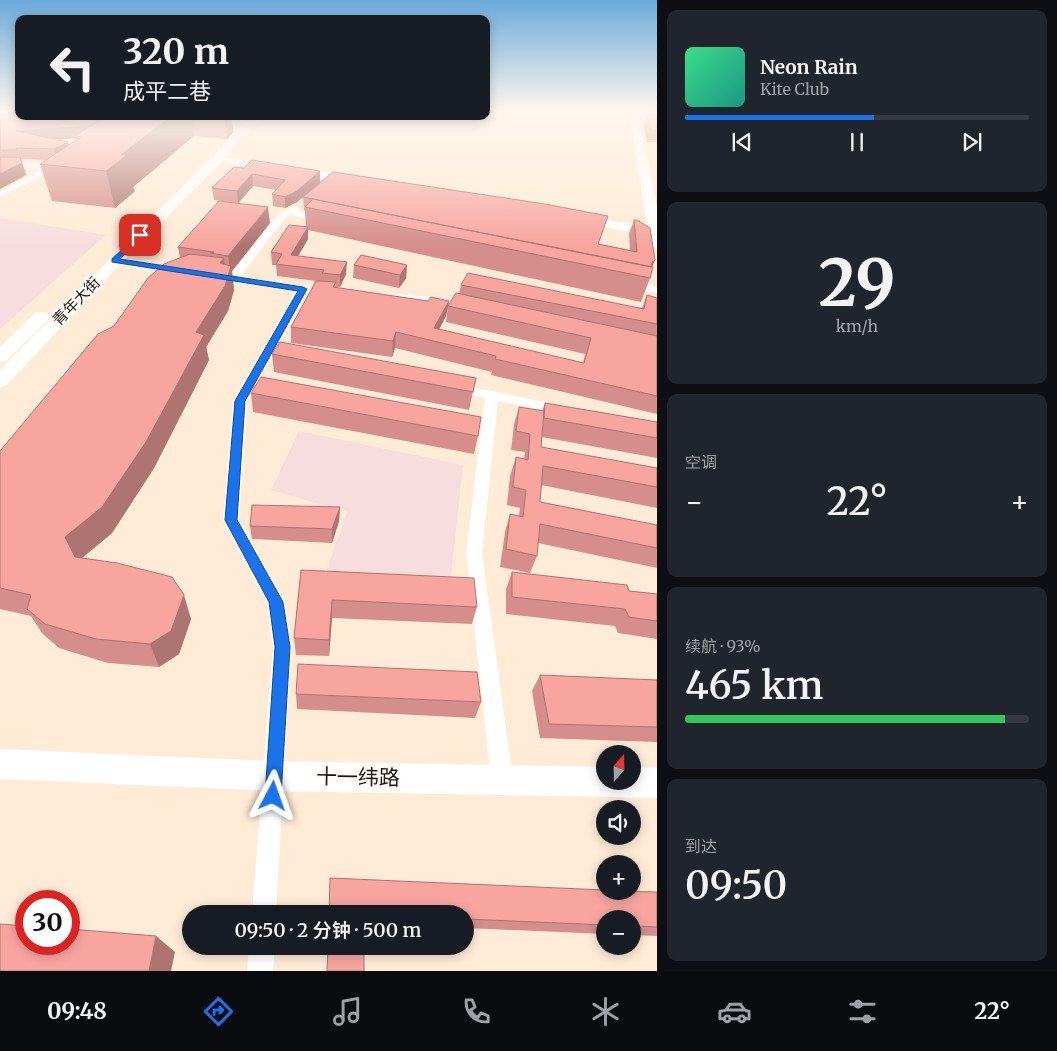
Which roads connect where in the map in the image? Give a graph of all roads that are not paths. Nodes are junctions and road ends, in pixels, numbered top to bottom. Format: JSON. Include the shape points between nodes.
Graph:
{"nodes":[{"id":1,"x":205,"y":155,"type":"edge"},
{"id":2,"x":221,"y":155,"type":"edge"},
{"id":3,"x":642,"y":155,"type":"edge"},
{"id":4,"x":218,"y":159,"type":"junction"},
{"id":5,"x":64,"y":162,"type":"edge"},
{"id":6,"x":0,"y":165,"type":"edge"},
{"id":7,"x":56,"y":166,"type":"junction"},
{"id":8,"x":333,"y":178,"type":"junction"},
{"id":9,"x":372,"y":184,"type":"edge"},
{"id":10,"x":320,"y":189,"type":"edge"},
{"id":11,"x":0,"y":194,"type":"edge"},
{"id":12,"x":301,"y":206,"type":"dead end"},
{"id":13,"x":289,"y":212,"type":"junction"},
{"id":14,"x":567,"y":216,"type":"edge"},
{"id":15,"x":337,"y":222,"type":"edge"},
{"id":16,"x":655,"y":233,"type":"edge"},
{"id":17,"x":657,"y":246,"type":"edge"},
{"id":18,"x":114,"y":261,"type":"junction"},
{"id":19,"x":233,"y":279,"type":"junction"},
{"id":20,"x":618,"y":282,"type":"edge"},
{"id":21,"x":303,"y":289,"type":"junction"},
{"id":22,"x":657,"y":290,"type":"edge"},
{"id":23,"x":323,"y":291,"type":"edge"},
{"id":24,"x":372,"y":295,"type":"edge"},
{"id":25,"x":484,"y":310,"type":"edge"},
{"id":26,"x":0,"y":357,"type":"edge"},
{"id":27,"x":0,"y":381,"type":"edge"},
{"id":28,"x":444,"y":385,"type":"edge"},
{"id":29,"x":492,"y":394,"type":"junction"},
{"id":30,"x":580,"y":414,"type":"edge"},
{"id":31,"x":0,"y":764,"type":"edge"},
{"id":32,"x":274,"y":776,"type":"junction"},
{"id":33,"x":502,"y":780,"type":"junction"},
{"id":34,"x":657,"y":783,"type":"edge"},
{"id":35,"x":265,"y":905,"type":"edge"},
{"id":36,"x":261,"y":955,"type":"edge"},
{"id":37,"x":260,"y":971,"type":"edge"}],
"edges":[{"from":1,"to":26,"type":"main road","name":"青年大街"},
{"from":2,"to":4,"type":"main road","name":"青年大街"},
{"from":3,"to":16,"type":"street"},
{"from":4,"to":8,"type":"street"},
{"from":4,"to":18,"type":"main road","name":"青年大街"},
{"from":5,"to":7,"type":"street"},
{"from":6,"to":7,"type":"street"},
{"from":7,"to":11,"type":"street"},
{"from":8,"to":9,"type":"street"},
{"from":8,"to":10,"type":"street"},
{"from":12,"to":13,"type":"street"},
{"from":13,"to":15,"type":"street"},
{"from":13,"to":19,"type":"street","via":[[283,215]]},
{"from":14,"to":16,"type":"street"},
{"from":16,"to":17,"type":"street"},
{"from":18,"to":19,"type":"street"},
{"from":18,"to":27,"type":"main road","name":"青年大街"},
{"from":19,"to":21,"type":"street"},
{"from":20,"to":22,"type":"street"},
{"from":21,"to":23,"type":"street"},
{"from":21,"to":32,"type":"street","via":[[272,353],[240,401],[231,520],[276,602],[282,647]]},
{"from":24,"to":25,"type":"street","via":[[441,301]]},
{"from":28,"to":29,"type":"street"},
{"from":29,"to":30,"type":"street"},
{"from":29,"to":33,"type":"street","via":[[474,552]]},
{"from":31,"to":32,"type":"street","name":"十一纬路"},
{"from":32,"to":33,"type":"street","name":"十一纬路"},
{"from":32,"to":35,"type":"street"},
{"from":33,"to":34,"type":"street","name":"十一纬路"},
{"from":36,"to":37,"type":"street"}]}
